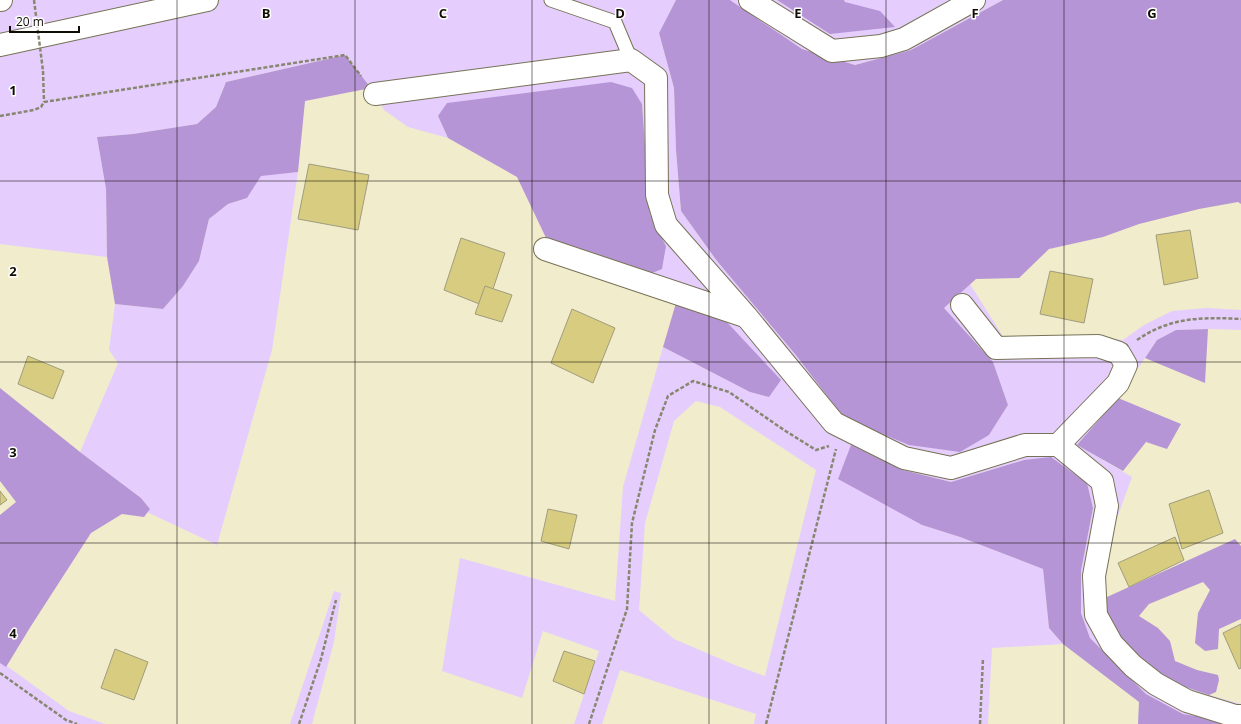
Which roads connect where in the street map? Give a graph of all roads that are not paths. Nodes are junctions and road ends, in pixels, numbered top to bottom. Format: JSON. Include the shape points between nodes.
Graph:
{"nodes":[{"id":1,"x":207,"y":0,"type":"edge"},
{"id":2,"x":551,"y":0,"type":"edge"},
{"id":3,"x":750,"y":0,"type":"edge"},
{"id":4,"x":974,"y":0,"type":"edge"},
{"id":5,"x":0,"y":45,"type":"edge"},
{"id":6,"x":631,"y":60,"type":"junction"},
{"id":7,"x":375,"y":94,"type":"road end"},
{"id":8,"x":545,"y":249,"type":"dead end"},
{"id":9,"x":962,"y":305,"type":"dead end"},
{"id":10,"x":746,"y":316,"type":"junction"},
{"id":11,"x":1058,"y":445,"type":"junction"},
{"id":12,"x":1241,"y":716,"type":"edge"}],
"edges":[{"from":1,"to":5,"type":"main road"},
{"from":2,"to":6,"type":"lane","via":[[615,22]]},
{"from":3,"to":4,"type":"main road","via":[[832,51],[881,46],[904,39]]},
{"from":6,"to":7,"type":"main road"},
{"from":6,"to":10,"type":"main road","via":[[656,78],[657,195],[666,225]]},
{"from":8,"to":10,"type":"main road"},
{"from":9,"to":11,"type":"main road","via":[[996,348],[1098,346],[1118,353],[1126,365],[1118,383]]},
{"from":10,"to":11,"type":"main road","via":[[843,437],[904,458],[951,468],[1025,445]]},
{"from":11,"to":12,"type":"main road","via":[[1102,481],[1108,506],[1094,576],[1096,615],[1112,644],[1133,666],[1156,684],[1188,701]]}]}
